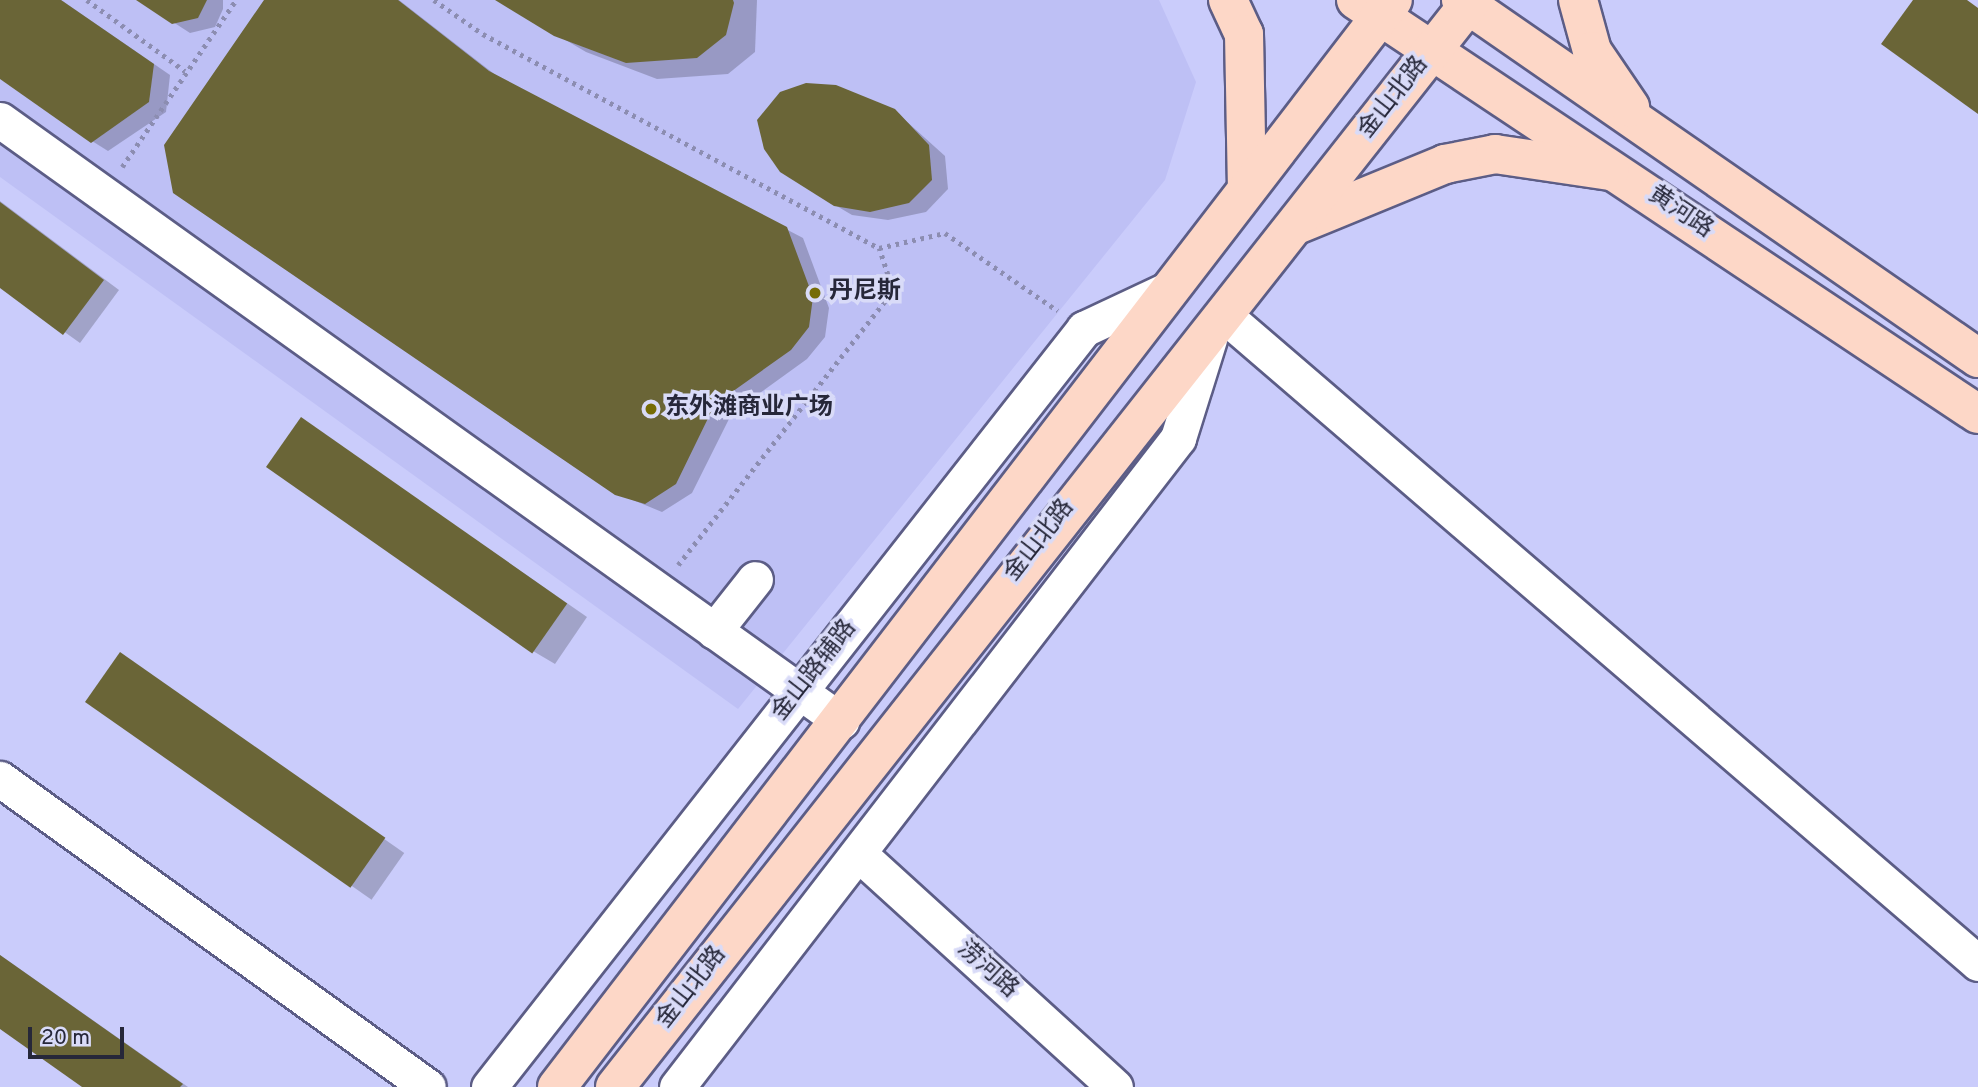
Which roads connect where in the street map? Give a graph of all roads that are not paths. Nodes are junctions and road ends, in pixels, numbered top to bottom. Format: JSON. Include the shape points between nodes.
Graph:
{"nodes":[{"id":1,"x":1228,"y":0,"type":"edge"},
{"id":2,"x":1578,"y":0,"type":"edge"},
{"id":3,"x":1467,"y":2,"type":"edge"},
{"id":4,"x":1376,"y":5,"type":"edge"},
{"id":5,"x":1431,"y":50,"type":"junction"},
{"id":6,"x":0,"y":120,"type":"edge"},
{"id":7,"x":1645,"y":129,"type":"junction"},
{"id":8,"x":1621,"y":173,"type":"junction"},
{"id":9,"x":1247,"y":188,"type":"junction"},
{"id":10,"x":1297,"y":225,"type":"junction"},
{"id":11,"x":1168,"y":289,"type":"junction"},
{"id":12,"x":1218,"y":323,"type":"junction"},
{"id":13,"x":1978,"y":358,"type":"edge"},
{"id":14,"x":1978,"y":414,"type":"edge"},
{"id":15,"x":755,"y":579,"type":"dead end"},
{"id":16,"x":714,"y":631,"type":"junction"},
{"id":17,"x":801,"y":689,"type":"junction"},
{"id":18,"x":842,"y":721,"type":"junction"},
{"id":19,"x":0,"y":779,"type":"edge"},
{"id":20,"x":859,"y":854,"type":"junction"},
{"id":21,"x":1974,"y":951,"type":"edge"},
{"id":22,"x":428,"y":1087,"type":"edge"},
{"id":23,"x":489,"y":1087,"type":"edge"},
{"id":24,"x":557,"y":1087,"type":"edge"},
{"id":25,"x":615,"y":1087,"type":"edge"},
{"id":26,"x":677,"y":1087,"type":"edge"},
{"id":27,"x":1115,"y":1087,"type":"edge"}],
"edges":[{"from":1,"to":9,"type":"main road","via":[[1244,34]]},
{"from":2,"to":7,"type":"main road","via":[[1592,51]]},
{"from":3,"to":5,"type":"main road","name":"金山北路"},
{"from":3,"to":7,"type":"main road","name":"黄河路"},
{"from":4,"to":5,"type":"main road","name":"黄河路"},
{"from":4,"to":9,"type":"main road","name":"金山北路"},
{"from":5,"to":8,"type":"main road","name":"黄河路"},
{"from":5,"to":10,"type":"main road","name":"金山北路"},
{"from":6,"to":16,"type":"street"},
{"from":7,"to":13,"type":"main road","name":"黄河路"},
{"from":8,"to":10,"type":"main road","via":[[1495,154],[1446,164]]},
{"from":8,"to":14,"type":"main road","name":"黄河路"},
{"from":9,"to":11,"type":"main road","name":"金山北路"},
{"from":10,"to":12,"type":"main road","name":"金山北路"},
{"from":11,"to":17,"type":"street","name":"金山路辅路","via":[[1084,329]]},
{"from":11,"to":18,"type":"main road","name":"金山北路"},
{"from":12,"to":20,"type":"street","via":[[1178,438]]},
{"from":12,"to":21,"type":"street"},
{"from":12,"to":25,"type":"main road","name":"金山北路"},
{"from":15,"to":16,"type":"street"},
{"from":16,"to":17,"type":"street"},
{"from":17,"to":18,"type":"street"},
{"from":17,"to":23,"type":"street","name":"金山路辅路"},
{"from":18,"to":24,"type":"main road","name":"金山北路"},
{"from":19,"to":22,"type":"street"},
{"from":20,"to":26,"type":"street"},
{"from":20,"to":27,"type":"street","name":"涝河路"}]}
